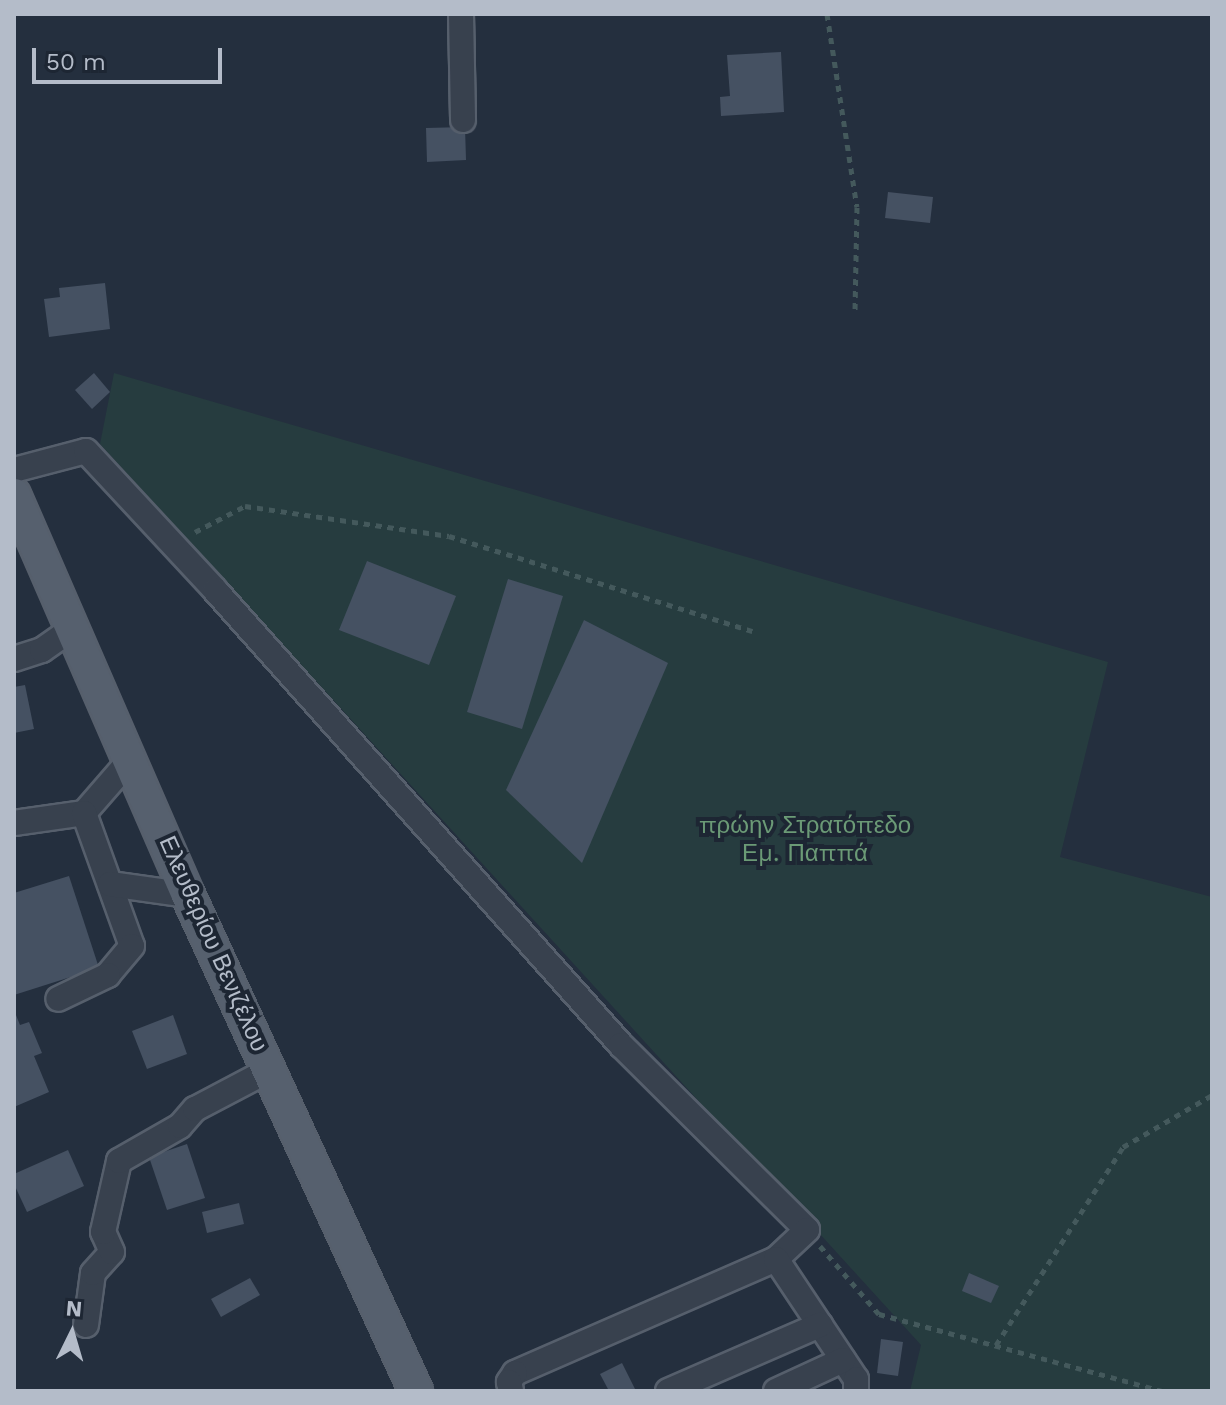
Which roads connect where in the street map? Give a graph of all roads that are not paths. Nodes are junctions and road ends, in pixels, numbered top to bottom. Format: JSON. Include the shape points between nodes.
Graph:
{"nodes":[{"id":1,"x":461,"y":14,"type":"edge"},
{"id":2,"x":463,"y":120,"type":"dead end"},
{"id":3,"x":14,"y":470,"type":"edge"},
{"id":4,"x":14,"y":495,"type":"edge"},
{"id":5,"x":72,"y":629,"type":"junction"},
{"id":6,"x":14,"y":659,"type":"edge"},
{"id":7,"x":131,"y":759,"type":"junction"},
{"id":8,"x":84,"y":813,"type":"junction"},
{"id":9,"x":14,"y":823,"type":"edge"},
{"id":10,"x":110,"y":884,"type":"junction"},
{"id":11,"x":188,"y":895,"type":"junction"},
{"id":12,"x":58,"y":999,"type":"dead end"},
{"id":13,"x":269,"y":1070,"type":"junction"},
{"id":14,"x":776,"y":1259,"type":"junction"},
{"id":15,"x":86,"y":1325,"type":"dead end"},
{"id":16,"x":820,"y":1325,"type":"junction"},
{"id":17,"x":843,"y":1360,"type":"junction"},
{"id":18,"x":416,"y":1391,"type":"edge"},
{"id":19,"x":511,"y":1391,"type":"edge"},
{"id":20,"x":668,"y":1391,"type":"edge"},
{"id":21,"x":776,"y":1391,"type":"edge"},
{"id":22,"x":856,"y":1391,"type":"edge"}],
"edges":[{"from":1,"to":2,"type":"street"},
{"from":3,"to":14,"type":"street","via":[[86,451],[621,1045],[807,1230]]},
{"from":4,"to":5,"type":"main road","name":"Ελευθερίου Βενιζέλου"},
{"from":5,"to":6,"type":"street","via":[[42,650]]},
{"from":5,"to":7,"type":"main road","name":"Ελευθερίου Βενιζέλου"},
{"from":7,"to":8,"type":"street"},
{"from":7,"to":11,"type":"main road","name":"Ελευθερίου Βενιζέλου"},
{"from":8,"to":9,"type":"street"},
{"from":8,"to":10,"type":"street"},
{"from":10,"to":11,"type":"street"},
{"from":10,"to":12,"type":"street","via":[[132,946],[108,975]]},
{"from":11,"to":13,"type":"main road","name":"Ελευθερίου Βενιζέλου"},
{"from":13,"to":15,"type":"street","via":[[195,1109],[180,1126],[119,1161],[103,1232],[112,1252],[93,1273]]},
{"from":13,"to":18,"type":"main road","name":"Ελευθερίου Βενιζέλου"},
{"from":14,"to":16,"type":"street"},
{"from":14,"to":19,"type":"street","via":[[515,1373]]},
{"from":16,"to":17,"type":"street"},
{"from":16,"to":20,"type":"street"},
{"from":17,"to":21,"type":"street"},
{"from":17,"to":22,"type":"street","via":[[857,1382]]}]}
